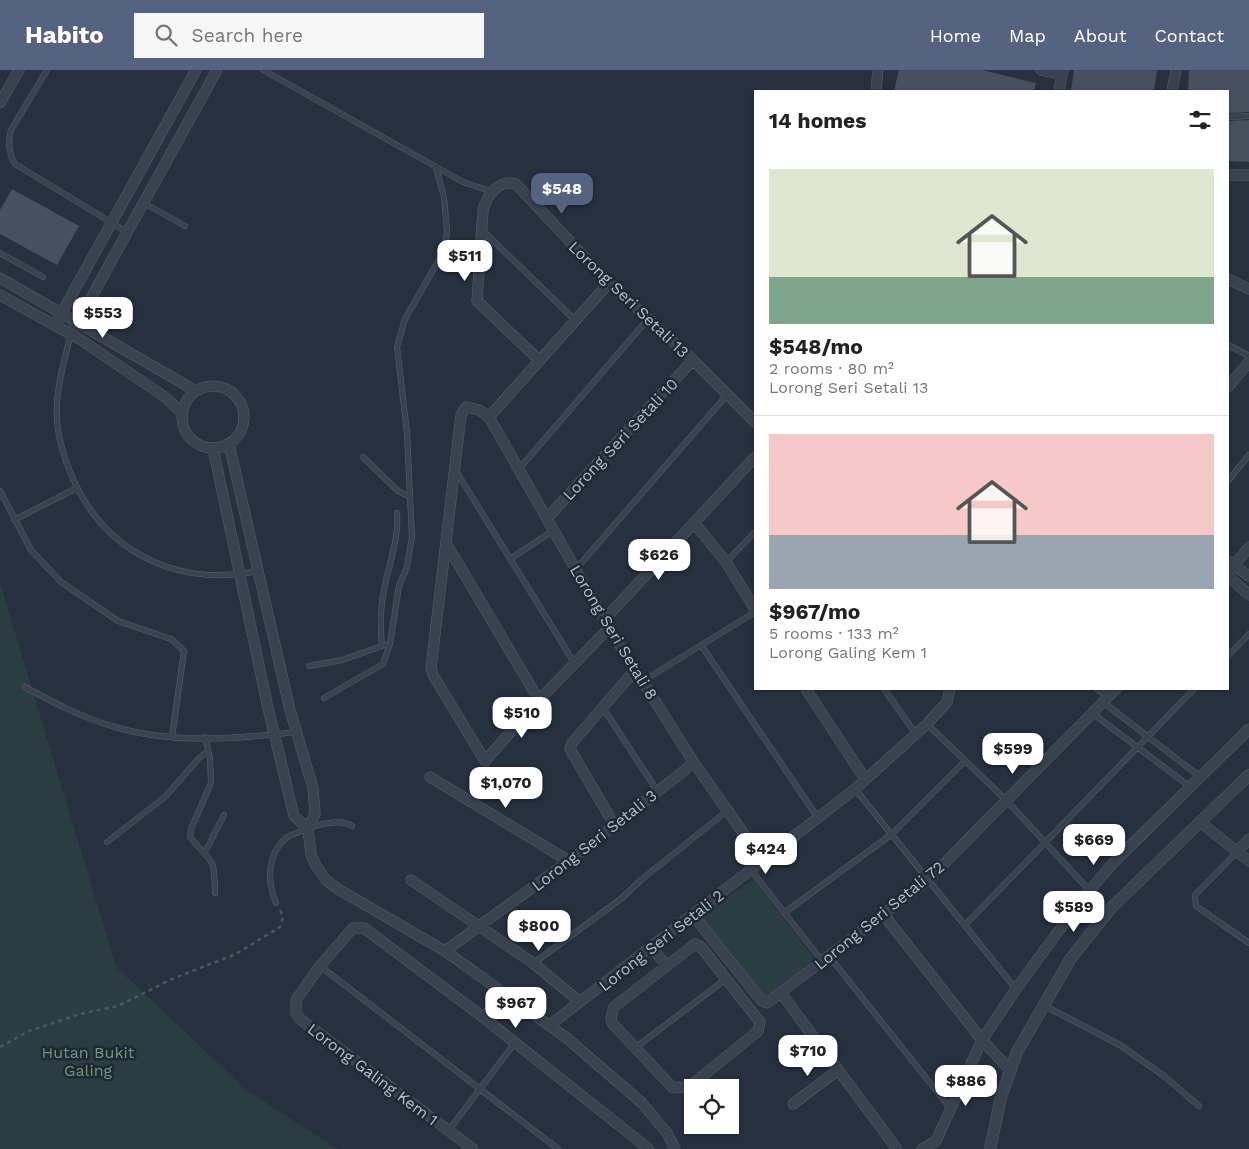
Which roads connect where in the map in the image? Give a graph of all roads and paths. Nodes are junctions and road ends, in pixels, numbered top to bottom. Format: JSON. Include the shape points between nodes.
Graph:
{"nodes":[{"id":1,"x":19,"y":70,"type":"edge"},
{"id":2,"x":47,"y":70,"type":"edge"},
{"id":3,"x":196,"y":70,"type":"edge"},
{"id":4,"x":218,"y":70,"type":"edge"},
{"id":5,"x":263,"y":70,"type":"edge"},
{"id":6,"x":878,"y":70,"type":"edge"},
{"id":7,"x":1041,"y":70,"type":"edge"},
{"id":8,"x":1176,"y":70,"type":"edge"},
{"id":9,"x":1062,"y":72,"type":"edge"},
{"id":10,"x":876,"y":90,"type":"edge"},
{"id":11,"x":1059,"y":90,"type":"edge"},
{"id":12,"x":1172,"y":90,"type":"edge"},
{"id":13,"x":0,"y":103,"type":"edge"},
{"id":14,"x":1249,"y":116,"type":"edge"},
{"id":15,"x":1229,"y":117,"type":"edge"},
{"id":16,"x":436,"y":168,"type":"junction"},
{"id":17,"x":1229,"y":175,"type":"edge"},
{"id":18,"x":1249,"y":175,"type":"edge"},
{"id":19,"x":493,"y":192,"type":"junction"},
{"id":20,"x":143,"y":203,"type":"junction"},
{"id":21,"x":111,"y":223,"type":"junction"},
{"id":22,"x":185,"y":226,"type":"dead end"},
{"id":23,"x":481,"y":230,"type":"junction"},
{"id":24,"x":127,"y":232,"type":"junction"},
{"id":25,"x":0,"y":253,"type":"edge"},
{"id":26,"x":43,"y":277,"type":"dead end"},
{"id":27,"x":0,"y":278,"type":"edge"},
{"id":28,"x":1229,"y":279,"type":"edge"},
{"id":29,"x":609,"y":283,"type":"junction"},
{"id":30,"x":1249,"y":289,"type":"edge"},
{"id":31,"x":0,"y":295,"type":"edge"},
{"id":32,"x":62,"y":312,"type":"junction"},
{"id":33,"x":648,"y":319,"type":"junction"},
{"id":34,"x":575,"y":320,"type":"junction"},
{"id":35,"x":77,"y":321,"type":"junction"},
{"id":36,"x":55,"y":325,"type":"junction"},
{"id":37,"x":71,"y":334,"type":"junction"},
{"id":38,"x":1229,"y":346,"type":"edge"},
{"id":39,"x":1249,"y":356,"type":"edge"},
{"id":40,"x":539,"y":360,"type":"junction"},
{"id":41,"x":693,"y":360,"type":"junction"},
{"id":42,"x":1249,"y":362,"type":"edge"},
{"id":43,"x":1229,"y":386,"type":"edge"},
{"id":44,"x":196,"y":392,"type":"junction"},
{"id":45,"x":727,"y":395,"type":"junction"},
{"id":46,"x":182,"y":413,"type":"junction"},
{"id":47,"x":489,"y":417,"type":"junction"},
{"id":48,"x":754,"y":421,"type":"edge"},
{"id":49,"x":229,"y":444,"type":"junction"},
{"id":50,"x":213,"y":448,"type":"junction"},
{"id":51,"x":1249,"y":455,"type":"edge"},
{"id":52,"x":363,"y":457,"type":"dead end"},
{"id":53,"x":754,"y":458,"type":"edge"},
{"id":54,"x":455,"y":468,"type":"junction"},
{"id":55,"x":519,"y":469,"type":"junction"},
{"id":56,"x":1229,"y":480,"type":"edge"},
{"id":57,"x":77,"y":488,"type":"junction"},
{"id":58,"x":0,"y":492,"type":"edge"},
{"id":59,"x":408,"y":496,"type":"junction"},
{"id":60,"x":397,"y":513,"type":"dead end"},
{"id":61,"x":548,"y":517,"type":"junction"},
{"id":62,"x":14,"y":520,"type":"junction"},
{"id":63,"x":695,"y":524,"type":"junction"},
{"id":64,"x":555,"y":530,"type":"junction"},
{"id":65,"x":754,"y":533,"type":"edge"},
{"id":66,"x":447,"y":545,"type":"junction"},
{"id":67,"x":1249,"y":547,"type":"edge"},
{"id":68,"x":510,"y":559,"type":"junction"},
{"id":69,"x":726,"y":562,"type":"junction"},
{"id":70,"x":576,"y":569,"type":"junction"},
{"id":71,"x":1229,"y":569,"type":"edge"},
{"id":72,"x":258,"y":571,"type":"junction"},
{"id":73,"x":240,"y":575,"type":"junction"},
{"id":74,"x":1249,"y":576,"type":"edge"},
{"id":75,"x":1249,"y":595,"type":"edge"},
{"id":76,"x":754,"y":605,"type":"edge"},
{"id":77,"x":607,"y":624,"type":"junction"},
{"id":78,"x":1249,"y":634,"type":"edge"},
{"id":79,"x":390,"y":644,"type":"junction"},
{"id":80,"x":382,"y":645,"type":"junction"},
{"id":81,"x":701,"y":645,"type":"junction"},
{"id":82,"x":1229,"y":655,"type":"edge"},
{"id":83,"x":575,"y":664,"type":"junction"},
{"id":84,"x":309,"y":666,"type":"dead end"},
{"id":85,"x":636,"y":670,"type":"junction"},
{"id":86,"x":643,"y":681,"type":"junction"},
{"id":87,"x":25,"y":687,"type":"dead end"},
{"id":88,"x":807,"y":690,"type":"edge"},
{"id":89,"x":885,"y":690,"type":"edge"},
{"id":90,"x":1193,"y":690,"type":"edge"},
{"id":91,"x":950,"y":692,"type":"edge"},
{"id":92,"x":1109,"y":696,"type":"edge"},
{"id":93,"x":324,"y":698,"type":"dead end"},
{"id":94,"x":539,"y":700,"type":"junction"},
{"id":95,"x":603,"y":707,"type":"junction"},
{"id":96,"x":1092,"y":713,"type":"junction"},
{"id":97,"x":927,"y":724,"type":"junction"},
{"id":98,"x":1249,"y":729,"type":"edge"},
{"id":99,"x":296,"y":732,"type":"junction"},
{"id":100,"x":274,"y":734,"type":"junction"},
{"id":101,"x":916,"y":734,"type":"junction"},
{"id":102,"x":172,"y":737,"type":"junction"},
{"id":103,"x":205,"y":737,"type":"junction"},
{"id":104,"x":1147,"y":737,"type":"junction"},
{"id":105,"x":1137,"y":747,"type":"junction"},
{"id":106,"x":208,"y":751,"type":"junction"},
{"id":107,"x":964,"y":762,"type":"junction"},
{"id":108,"x":694,"y":763,"type":"junction"},
{"id":109,"x":1249,"y":775,"type":"edge"},
{"id":110,"x":430,"y":776,"type":"dead end"},
{"id":111,"x":1199,"y":776,"type":"junction"},
{"id":112,"x":864,"y":779,"type":"junction"},
{"id":113,"x":1190,"y":786,"type":"junction"},
{"id":114,"x":855,"y":789,"type":"junction"},
{"id":115,"x":658,"y":792,"type":"junction"},
{"id":116,"x":1006,"y":800,"type":"junction"},
{"id":117,"x":728,"y":810,"type":"junction"},
{"id":118,"x":224,"y":815,"type":"dead end"},
{"id":119,"x":818,"y":818,"type":"junction"},
{"id":120,"x":1200,"y":822,"type":"junction"},
{"id":121,"x":352,"y":826,"type":"dead end"},
{"id":122,"x":615,"y":826,"type":"junction"},
{"id":123,"x":308,"y":829,"type":"junction"},
{"id":124,"x":892,"y":834,"type":"junction"},
{"id":125,"x":1249,"y":839,"type":"edge"},
{"id":126,"x":107,"y":842,"type":"dead end"},
{"id":127,"x":1045,"y":843,"type":"junction"},
{"id":128,"x":205,"y":852,"type":"junction"},
{"id":129,"x":1237,"y":852,"type":"junction"},
{"id":130,"x":569,"y":861,"type":"junction"},
{"id":131,"x":763,"y":861,"type":"junction"},
{"id":132,"x":1249,"y":861,"type":"edge"},
{"id":133,"x":751,"y":870,"type":"junction"},
{"id":134,"x":412,"y":880,"type":"dead end"},
{"id":135,"x":928,"y":880,"type":"junction"},
{"id":136,"x":1090,"y":891,"type":"junction"},
{"id":137,"x":215,"y":893,"type":"dead end"},
{"id":138,"x":276,"y":902,"type":"joint"},
{"id":139,"x":784,"y":913,"type":"junction"},
{"id":140,"x":883,"y":914,"type":"junction"},
{"id":141,"x":693,"y":915,"type":"junction"},
{"id":142,"x":965,"y":925,"type":"junction"},
{"id":143,"x":480,"y":926,"type":"junction"},
{"id":144,"x":1249,"y":943,"type":"edge"},
{"id":145,"x":651,"y":948,"type":"junction"},
{"id":146,"x":445,"y":951,"type":"junction"},
{"id":147,"x":826,"y":958,"type":"junction"},
{"id":148,"x":533,"y":963,"type":"junction"},
{"id":149,"x":320,"y":966,"type":"junction"},
{"id":150,"x":667,"y":966,"type":"junction"},
{"id":151,"x":726,"y":979,"type":"junction"},
{"id":152,"x":1016,"y":989,"type":"junction"},
{"id":153,"x":780,"y":993,"type":"junction"},
{"id":154,"x":503,"y":994,"type":"junction"},
{"id":155,"x":580,"y":1002,"type":"junction"},
{"id":156,"x":1042,"y":1005,"type":"junction"},
{"id":157,"x":484,"y":1018,"type":"junction"},
{"id":158,"x":550,"y":1025,"type":"junction"},
{"id":159,"x":982,"y":1040,"type":"junction"},
{"id":160,"x":514,"y":1044,"type":"junction"},
{"id":161,"x":0,"y":1047,"type":"edge"},
{"id":162,"x":635,"y":1049,"type":"junction"},
{"id":163,"x":838,"y":1070,"type":"junction"},
{"id":164,"x":1010,"y":1070,"type":"junction"},
{"id":165,"x":480,"y":1088,"type":"junction"},
{"id":166,"x":792,"y":1104,"type":"dead end"},
{"id":167,"x":1199,"y":1106,"type":"dead end"},
{"id":168,"x":951,"y":1108,"type":"junction"},
{"id":169,"x":449,"y":1130,"type":"junction"},
{"id":170,"x":928,"y":1148,"type":"edge"},
{"id":171,"x":473,"y":1149,"type":"edge"},
{"id":172,"x":558,"y":1149,"type":"edge"},
{"id":173,"x":649,"y":1149,"type":"edge"},
{"id":174,"x":675,"y":1149,"type":"edge"},
{"id":175,"x":897,"y":1149,"type":"edge"},
{"id":176,"x":990,"y":1149,"type":"edge"}],
"edges":[{"from":1,"to":13,"type":"street"},
{"from":2,"to":21,"type":"lane","via":[[11,130],[11,158],[15,164]]},
{"from":3,"to":21,"type":"street"},
{"from":4,"to":20,"type":"street"},
{"from":5,"to":16,"type":"lane"},
{"from":6,"to":10,"type":"street"},
{"from":7,"to":9,"type":"street"},
{"from":8,"to":12,"type":"street"},
{"from":9,"to":11,"type":"street"},
{"from":14,"to":15,"type":"lane"},
{"from":16,"to":19,"type":"lane","via":[[462,182]]},
{"from":16,"to":59,"type":"lane","via":[[444,197],[445,249],[405,318],[397,347],[407,433]]},
{"from":17,"to":18,"type":"street"},
{"from":19,"to":23,"type":"street","via":[[485,202]]},
{"from":19,"to":29,"type":"street","name":"Lorong Seri Setali 13","via":[[501,184],[516,184]]},
{"from":20,"to":22,"type":"lane"},
{"from":20,"to":24,"type":"street"},
{"from":21,"to":24,"type":"lane"},
{"from":21,"to":32,"type":"street"},
{"from":23,"to":34,"type":"lane"},
{"from":23,"to":40,"type":"street","via":[[477,301]]},
{"from":24,"to":35,"type":"street"},
{"from":25,"to":26,"type":"lane"},
{"from":27,"to":32,"type":"street"},
{"from":28,"to":30,"type":"street"},
{"from":29,"to":33,"type":"street","name":"Lorong Seri Setali 13"},
{"from":29,"to":34,"type":"street"},
{"from":31,"to":36,"type":"street"},
{"from":32,"to":35,"type":"street"},
{"from":32,"to":36,"type":"street"},
{"from":33,"to":41,"type":"street","name":"Lorong Seri Setali 13"},
{"from":33,"to":55,"type":"lane"},
{"from":34,"to":40,"type":"street"},
{"from":35,"to":37,"type":"street"},
{"from":35,"to":44,"type":"street"},
{"from":36,"to":37,"type":"street"},
{"from":37,"to":46,"type":"street","via":[[166,396]]},
{"from":37,"to":57,"type":"lane","via":[[60,384],[57,421],[61,447]]},
{"from":38,"to":39,"type":"lane"},
{"from":40,"to":47,"type":"street"},
{"from":41,"to":45,"type":"street","name":"Lorong Seri Setali 13"},
{"from":41,"to":61,"type":"street","name":"Lorong Seri Setali 10"},
{"from":42,"to":43,"type":"street"},
{"from":44,"to":46,"type":"street","via":[[189,397]]},
{"from":44,"to":49,"type":"street","via":[[205,387],[225,388],[240,401],[245,420],[242,430]]},
{"from":45,"to":48,"type":"street","name":"Lorong Seri Setali 13"},
{"from":45,"to":70,"type":"lane"},
{"from":46,"to":50,"type":"street","via":[[182,423],[193,441]]},
{"from":47,"to":54,"type":"street","via":[[466,407],[461,414]]},
{"from":47,"to":55,"type":"street","name":"Lorong Seri Setali 8"},
{"from":49,"to":50,"type":"street"},
{"from":49,"to":72,"type":"street"},
{"from":50,"to":73,"type":"street"},
{"from":51,"to":56,"type":"lane"},
{"from":52,"to":59,"type":"lane","via":[[398,491]]},
{"from":53,"to":63,"type":"street"},
{"from":54,"to":66,"type":"street"},
{"from":54,"to":68,"type":"lane"},
{"from":55,"to":61,"type":"street","name":"Lorong Seri Setali 8"},
{"from":57,"to":62,"type":"lane"},
{"from":57,"to":73,"type":"lane","via":[[96,518],[144,558],[180,572]]},
{"from":58,"to":62,"type":"lane"},
{"from":59,"to":79,"type":"lane","via":[[412,537],[407,567],[399,586]]},
{"from":60,"to":80,"type":"lane","via":[[397,539],[380,621]]},
{"from":61,"to":64,"type":"street","name":"Lorong Seri Setali 8"},
{"from":62,"to":102,"type":"lane","via":[[31,550],[61,582],[118,621],[170,639],[184,650]]},
{"from":63,"to":69,"type":"street"},
{"from":63,"to":77,"type":"street"},
{"from":64,"to":68,"type":"lane"},
{"from":64,"to":70,"type":"street","name":"Lorong Seri Setali 8"},
{"from":65,"to":69,"type":"lane"},
{"from":66,"to":94,"type":"street"},
{"from":66,"to":94,"type":"street","via":[[431,668],[486,761]]},
{"from":67,"to":71,"type":"street"},
{"from":68,"to":83,"type":"lane"},
{"from":69,"to":76,"type":"street"},
{"from":70,"to":77,"type":"street","name":"Lorong Seri Setali 8"},
{"from":71,"to":74,"type":"street"},
{"from":71,"to":75,"type":"street"},
{"from":72,"to":73,"type":"lane"},
{"from":72,"to":99,"type":"street"},
{"from":73,"to":100,"type":"street"},
{"from":76,"to":81,"type":"lane"},
{"from":77,"to":83,"type":"street"},
{"from":77,"to":85,"type":"street","name":"Lorong Seri Setali 8"},
{"from":78,"to":82,"type":"lane"},
{"from":79,"to":80,"type":"lane"},
{"from":79,"to":93,"type":"lane","via":[[383,664]]},
{"from":80,"to":84,"type":"lane","via":[[342,660]]},
{"from":81,"to":86,"type":"lane"},
{"from":81,"to":119,"type":"lane"},
{"from":83,"to":94,"type":"street"},
{"from":85,"to":86,"type":"street","name":"Lorong Seri Setali 8"},
{"from":85,"to":95,"type":"street"},
{"from":86,"to":108,"type":"street","name":"Lorong Seri Setali 8"},
{"from":87,"to":102,"type":"lane","via":[[93,720],[135,732]]},
{"from":88,"to":112,"type":"street"},
{"from":89,"to":101,"type":"lane"},
{"from":90,"to":104,"type":"lane"},
{"from":91,"to":97,"type":"street","name":"Lorong Seri Setali 2"},
{"from":92,"to":96,"type":"street","name":"Lorong Seri Setali 72"},
{"from":92,"to":104,"type":"lane"},
{"from":95,"to":115,"type":"lane"},
{"from":95,"to":122,"type":"street","via":[[570,749]]},
{"from":96,"to":105,"type":"lane"},
{"from":96,"to":116,"type":"street","name":"Lorong Seri Setali 72"},
{"from":97,"to":101,"type":"street","name":"Lorong Seri Setali 2"},
{"from":97,"to":107,"type":"lane"},
{"from":98,"to":111,"type":"street"},
{"from":99,"to":100,"type":"lane"},
{"from":99,"to":123,"type":"street","via":[[313,788],[315,814]]},
{"from":100,"to":103,"type":"lane"},
{"from":100,"to":123,"type":"street","via":[[294,816]]},
{"from":101,"to":112,"type":"street","name":"Lorong Seri Setali 2"},
{"from":102,"to":103,"type":"lane"},
{"from":103,"to":106,"type":"lane"},
{"from":104,"to":105,"type":"lane"},
{"from":104,"to":111,"type":"lane"},
{"from":105,"to":113,"type":"lane"},
{"from":105,"to":127,"type":"lane"},
{"from":106,"to":126,"type":"lane","via":[[166,796]]},
{"from":106,"to":128,"type":"lane","via":[[211,783],[190,837]]},
{"from":107,"to":116,"type":"lane"},
{"from":107,"to":124,"type":"lane"},
{"from":108,"to":115,"type":"street","name":"Lorong Seri Setali 3"},
{"from":108,"to":117,"type":"street","name":"Lorong Seri Setali 8"},
{"from":109,"to":120,"type":"street"},
{"from":110,"to":130,"type":"street"},
{"from":111,"to":113,"type":"street"},
{"from":112,"to":114,"type":"street","name":"Lorong Seri Setali 2"},
{"from":113,"to":136,"type":"street","via":[[1114,862]]},
{"from":114,"to":119,"type":"street","name":"Lorong Seri Setali 2"},
{"from":114,"to":124,"type":"lane"},
{"from":115,"to":122,"type":"street","name":"Lorong Seri Setali 3"},
{"from":116,"to":127,"type":"lane"},
{"from":116,"to":135,"type":"street","name":"Lorong Seri Setali 72"},
{"from":117,"to":131,"type":"street","name":"Lorong Seri Setali 8"},
{"from":117,"to":148,"type":"lane","via":[[622,898]]},
{"from":118,"to":128,"type":"lane"},
{"from":119,"to":131,"type":"street","name":"Lorong Seri Setali 2"},
{"from":120,"to":129,"type":"street"},
{"from":120,"to":156,"type":"street","via":[[1111,908],[1071,958]]},
{"from":121,"to":123,"type":"lane","via":[[320,823]]},
{"from":122,"to":130,"type":"street","name":"Lorong Seri Setali 3"},
{"from":123,"to":138,"type":"lane","via":[[286,837],[276,851],[269,872]]},
{"from":123,"to":146,"type":"street","via":[[315,864],[326,880]]},
{"from":124,"to":135,"type":"lane"},
{"from":124,"to":139,"type":"lane"},
{"from":125,"to":129,"type":"street"},
{"from":127,"to":136,"type":"lane"},
{"from":127,"to":142,"type":"lane"},
{"from":128,"to":137,"type":"lane","via":[[214,865]]},
{"from":129,"to":132,"type":"street"},
{"from":129,"to":144,"type":"lane","via":[[1194,895],[1194,901],[1196,906]]},
{"from":130,"to":143,"type":"street","name":"Lorong Seri Setali 3"},
{"from":131,"to":133,"type":"street","name":"Lorong Seri Setali 2"},
{"from":133,"to":139,"type":"lane"},
{"from":133,"to":141,"type":"street","name":"Lorong Seri Setali 2"},
{"from":134,"to":143,"type":"street"},
{"from":135,"to":140,"type":"street","name":"Lorong Seri Setali 72"},
{"from":135,"to":142,"type":"lane"},
{"from":136,"to":152,"type":"street"},
{"from":138,"to":161,"type":"path","via":[[284,917],[280,927],[236,954],[172,979],[118,1006],[28,1030]]},
{"from":139,"to":147,"type":"lane"},
{"from":140,"to":147,"type":"street","name":"Lorong Seri Setali 72"},
{"from":140,"to":159,"type":"street"},
{"from":141,"to":145,"type":"street","name":"Lorong Seri Setali 2"},
{"from":141,"to":153,"type":"street","name":"Lorong Seri Setali 72","via":[[762,1001],[767,1003]]},
{"from":142,"to":152,"type":"lane"},
{"from":143,"to":146,"type":"street","name":"Lorong Seri Setali 3"},
{"from":143,"to":148,"type":"street"},
{"from":145,"to":150,"type":"street"},
{"from":145,"to":155,"type":"street","name":"Lorong Seri Setali 2"},
{"from":146,"to":154,"type":"street"},
{"from":147,"to":153,"type":"street","name":"Lorong Seri Setali 72"},
{"from":147,"to":168,"type":"lane"},
{"from":148,"to":155,"type":"street"},
{"from":149,"to":157,"type":"street","name":"Lorong Galing Kem 1","via":[[353,928],[364,928]]},
{"from":149,"to":165,"type":"lane"},
{"from":149,"to":169,"type":"street","name":"Lorong Galing Kem 1","via":[[296,1000],[296,1013],[300,1019]]},
{"from":150,"to":151,"type":"street","via":[[695,944]]},
{"from":150,"to":162,"type":"street","via":[[612,1011],[612,1023]]},
{"from":151,"to":162,"type":"lane"},
{"from":151,"to":162,"type":"street","via":[[761,1026],[688,1087],[673,1088]]},
{"from":152,"to":159,"type":"street"},
{"from":153,"to":163,"type":"street"},
{"from":154,"to":157,"type":"street"},
{"from":154,"to":158,"type":"street"},
{"from":155,"to":158,"type":"street","name":"Lorong Seri Setali 2"},
{"from":156,"to":164,"type":"street"},
{"from":156,"to":167,"type":"lane","via":[[1120,1045]]},
{"from":157,"to":160,"type":"street","name":"Lorong Galing Kem 1"},
{"from":158,"to":174,"type":"street","via":[[642,1103],[667,1133]]},
{"from":159,"to":164,"type":"street"},
{"from":159,"to":168,"type":"street"},
{"from":160,"to":165,"type":"lane"},
{"from":160,"to":173,"type":"street","name":"Lorong Galing Kem 1"},
{"from":163,"to":166,"type":"street"},
{"from":163,"to":175,"type":"street"},
{"from":164,"to":176,"type":"street"},
{"from":165,"to":169,"type":"lane"},
{"from":165,"to":172,"type":"lane"},
{"from":168,"to":170,"type":"street","via":[[936,1141]]},
{"from":169,"to":171,"type":"street","name":"Lorong Galing Kem 1"}]}
